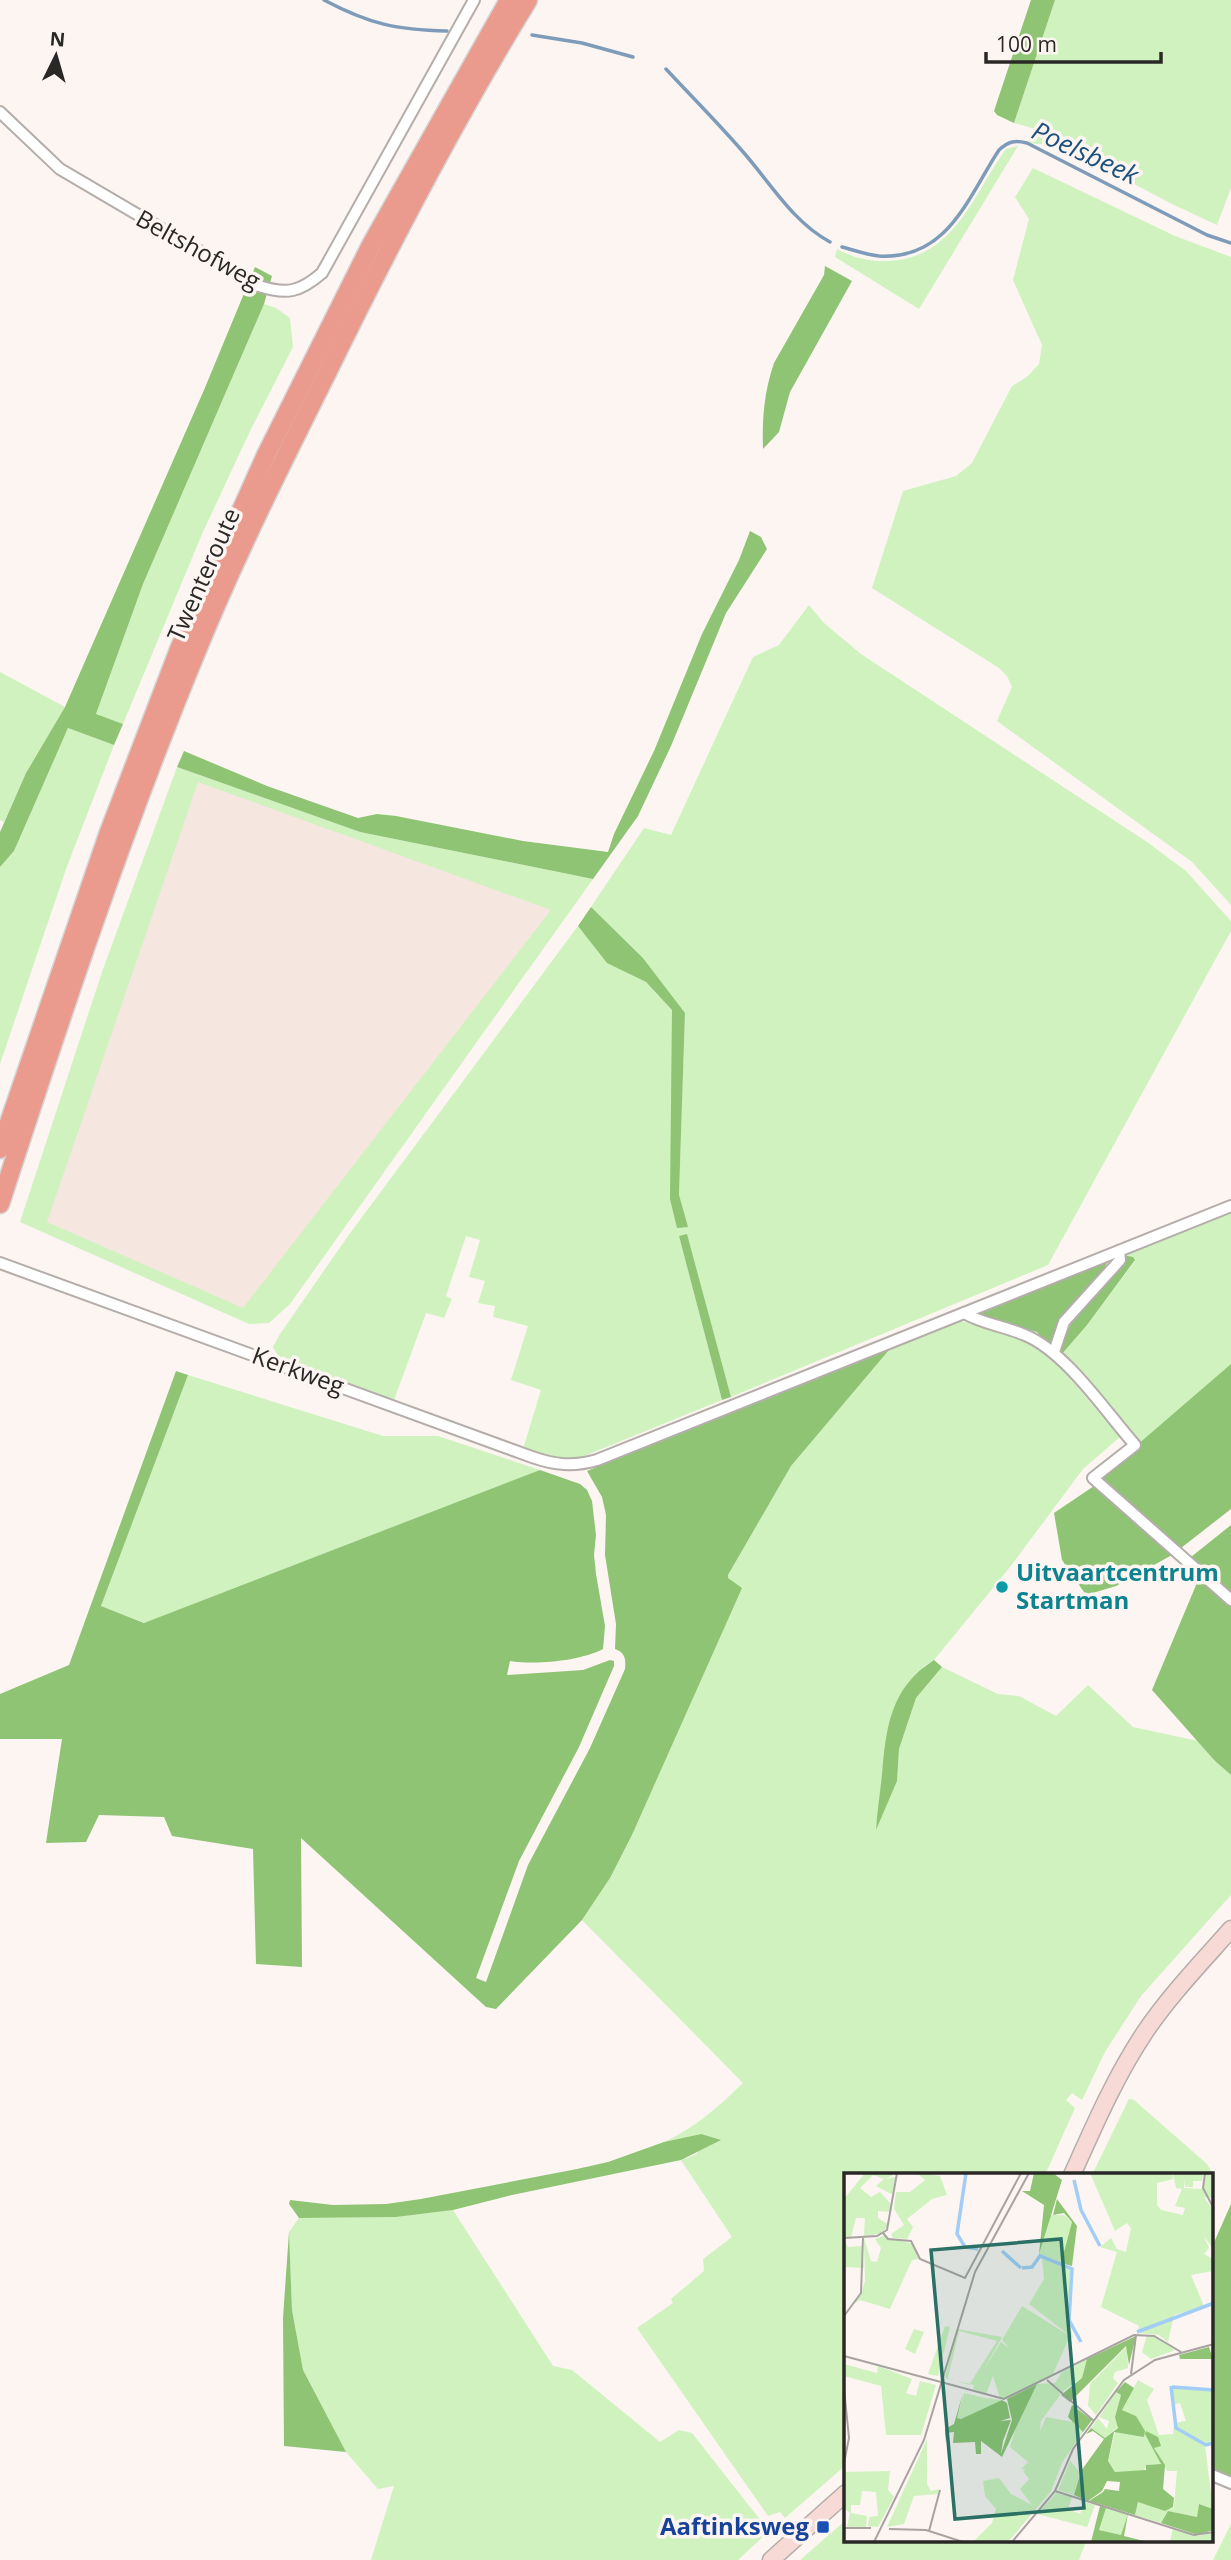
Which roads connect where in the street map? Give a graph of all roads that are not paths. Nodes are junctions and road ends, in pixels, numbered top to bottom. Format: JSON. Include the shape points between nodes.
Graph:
{"nodes":[{"id":1,"x":474,"y":0,"type":"edge"},
{"id":2,"x":509,"y":0,"type":"edge"},
{"id":3,"x":528,"y":0,"type":"edge"},
{"id":4,"x":0,"y":112,"type":"edge"},
{"id":5,"x":0,"y":1149,"type":"edge"},
{"id":6,"x":0,"y":1204,"type":"edge"},
{"id":7,"x":1231,"y":1206,"type":"edge"},
{"id":8,"x":1119,"y":1251,"type":"junction"},
{"id":9,"x":3,"y":1264,"type":"edge"},
{"id":10,"x":964,"y":1313,"type":"junction"},
{"id":11,"x":1054,"y":1352,"type":"junction"},
{"id":12,"x":1231,"y":1600,"type":"edge"},
{"id":13,"x":1231,"y":1930,"type":"edge"},
{"id":14,"x":1073,"y":2173,"type":"edge"},
{"id":15,"x":1214,"y":2476,"type":"edge"},
{"id":16,"x":1231,"y":2483,"type":"edge"},
{"id":17,"x":844,"y":2495,"type":"edge"},
{"id":18,"x":771,"y":2560,"type":"edge"}],
"edges":[{"from":1,"to":4,"type":"street","name":"Beltshofweg","via":[[321,273],[295,290],[259,286],[101,195],[60,169]]},
{"from":2,"to":5,"type":"highway","name":"Twenteroute","via":[[371,245],[266,455],[180,647],[109,832]]},
{"from":3,"to":6,"type":"highway","name":"Twenteroute","via":[[393,240],[275,476],[196,652],[123,838]]},
{"from":7,"to":8,"type":"street","name":"Kerkweg"},
{"from":8,"to":10,"type":"street","name":"Kerkweg"},
{"from":8,"to":11,"type":"street","via":[[1120,1260],[1064,1322]]},
{"from":9,"to":10,"type":"street","name":"Kerkweg","via":[[540,1460],[572,1466],[597,1460]]},
{"from":10,"to":11,"type":"street","via":[[1025,1335]]},
{"from":11,"to":12,"type":"street","via":[[1135,1445],[1093,1478]]},
{"from":13,"to":14,"type":"main road","via":[[1145,2032],[1112,2087]]},
{"from":15,"to":16,"type":"street"},
{"from":17,"to":18,"type":"main road"}]}
